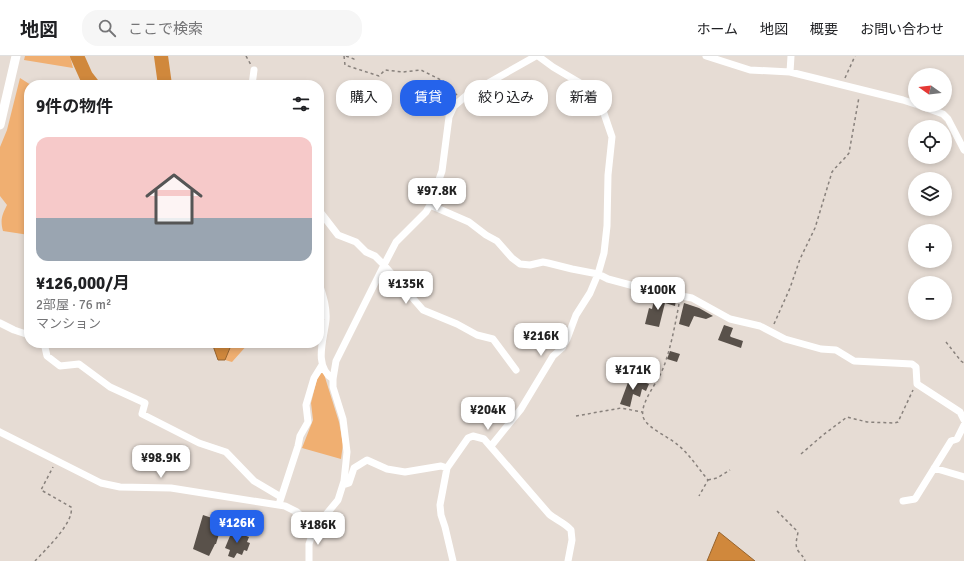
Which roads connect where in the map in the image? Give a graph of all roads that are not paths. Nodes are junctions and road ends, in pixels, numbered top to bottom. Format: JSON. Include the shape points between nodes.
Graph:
{"nodes":[{"id":1,"x":16,"y":56,"type":"edge"},
{"id":2,"x":537,"y":56,"type":"edge"},
{"id":3,"x":706,"y":56,"type":"edge"},
{"id":4,"x":791,"y":56,"type":"edge"},
{"id":5,"x":254,"y":70,"type":"road end"},
{"id":6,"x":790,"y":72,"type":"junction"},
{"id":7,"x":253,"y":80,"type":"edge"},
{"id":8,"x":908,"y":102,"type":"edge"},
{"id":9,"x":937,"y":112,"type":"edge"},
{"id":10,"x":0,"y":125,"type":"edge"},
{"id":11,"x":964,"y":150,"type":"edge"},
{"id":12,"x":430,"y":205,"type":"junction"},
{"id":13,"x":324,"y":218,"type":"edge"},
{"id":14,"x":384,"y":265,"type":"junction"},
{"id":15,"x":598,"y":274,"type":"junction"},
{"id":16,"x":324,"y":300,"type":"edge"},
{"id":17,"x":0,"y":323,"type":"edge"},
{"id":18,"x":324,"y":332,"type":"edge"},
{"id":19,"x":24,"y":333,"type":"edge"},
{"id":20,"x":45,"y":348,"type":"edge"},
{"id":21,"x":322,"y":348,"type":"edge"},
{"id":22,"x":322,"y":365,"type":"junction"},
{"id":23,"x":516,"y":370,"type":"dead end"},
{"id":24,"x":333,"y":379,"type":"junction"},
{"id":25,"x":964,"y":420,"type":"edge"},
{"id":26,"x":964,"y":425,"type":"edge"},
{"id":27,"x":0,"y":432,"type":"edge"},
{"id":28,"x":491,"y":446,"type":"junction"},
{"id":29,"x":447,"y":468,"type":"junction"},
{"id":30,"x":934,"y":468,"type":"junction"},
{"id":31,"x":964,"y":477,"type":"edge"},
{"id":32,"x":343,"y":485,"type":"junction"},
{"id":33,"x":281,"y":497,"type":"junction"},
{"id":34,"x":903,"y":501,"type":"dead end"},
{"id":35,"x":279,"y":505,"type":"junction"},
{"id":36,"x":314,"y":529,"type":"junction"},
{"id":37,"x":309,"y":561,"type":"edge"},
{"id":38,"x":453,"y":561,"type":"edge"},
{"id":39,"x":568,"y":561,"type":"edge"}],
"edges":[{"from":1,"to":10,"type":"street"},
{"from":2,"to":12,"type":"street","via":[[467,95],[454,106],[449,117],[442,171]]},
{"from":2,"to":15,"type":"street","via":[[596,93],[612,137],[607,226],[604,253]]},
{"from":3,"to":6,"type":"street","via":[[750,70]]},
{"from":4,"to":6,"type":"street"},
{"from":5,"to":7,"type":"street"},
{"from":6,"to":8,"type":"street"},
{"from":9,"to":11,"type":"street","via":[[948,118]]},
{"from":12,"to":14,"type":"street","via":[[396,242]]},
{"from":12,"to":15,"type":"street","via":[[469,222],[497,241],[520,264],[543,262]]},
{"from":13,"to":14,"type":"street","via":[[338,235],[356,242]]},
{"from":14,"to":23,"type":"street","via":[[422,310],[477,335],[493,339]]},
{"from":14,"to":24,"type":"street","via":[[336,361]]},
{"from":15,"to":25,"type":"street","via":[[649,290],[692,298],[730,319],[760,326],[785,339],[836,350],[854,362],[912,364],[916,367],[917,384],[960,412]]},
{"from":15,"to":28,"type":"street","via":[[562,348],[553,356],[521,409]]},
{"from":16,"to":18,"type":"street"},
{"from":17,"to":19,"type":"street"},
{"from":20,"to":33,"type":"street","via":[[47,356],[60,366],[79,364],[110,387],[145,403],[142,414],[199,443],[226,452],[254,481]]},
{"from":21,"to":22,"type":"street"},
{"from":22,"to":24,"type":"street","via":[[327,375]]},
{"from":22,"to":33,"type":"street","via":[[314,378],[306,405],[308,422],[300,436]]},
{"from":24,"to":32,"type":"street","via":[[343,419],[347,452]]},
{"from":26,"to":30,"type":"street","via":[[957,439],[951,441]]},
{"from":27,"to":35,"type":"street","via":[[101,483],[120,487],[171,488]]},
{"from":28,"to":29,"type":"street","via":[[484,439],[473,436],[468,438]]},
{"from":28,"to":39,"type":"street","via":[[550,514],[571,530]]},
{"from":29,"to":32,"type":"street","via":[[441,466],[405,472],[387,469],[367,460],[354,468],[350,483]]},
{"from":29,"to":38,"type":"street","via":[[440,515]]},
{"from":30,"to":31,"type":"street"},
{"from":30,"to":34,"type":"street","via":[[914,498]]},
{"from":32,"to":36,"type":"street","via":[[338,500]]},
{"from":33,"to":35,"type":"street"},
{"from":35,"to":36,"type":"street","via":[[297,512]]},
{"from":36,"to":37,"type":"street","via":[[309,544]]}]}
